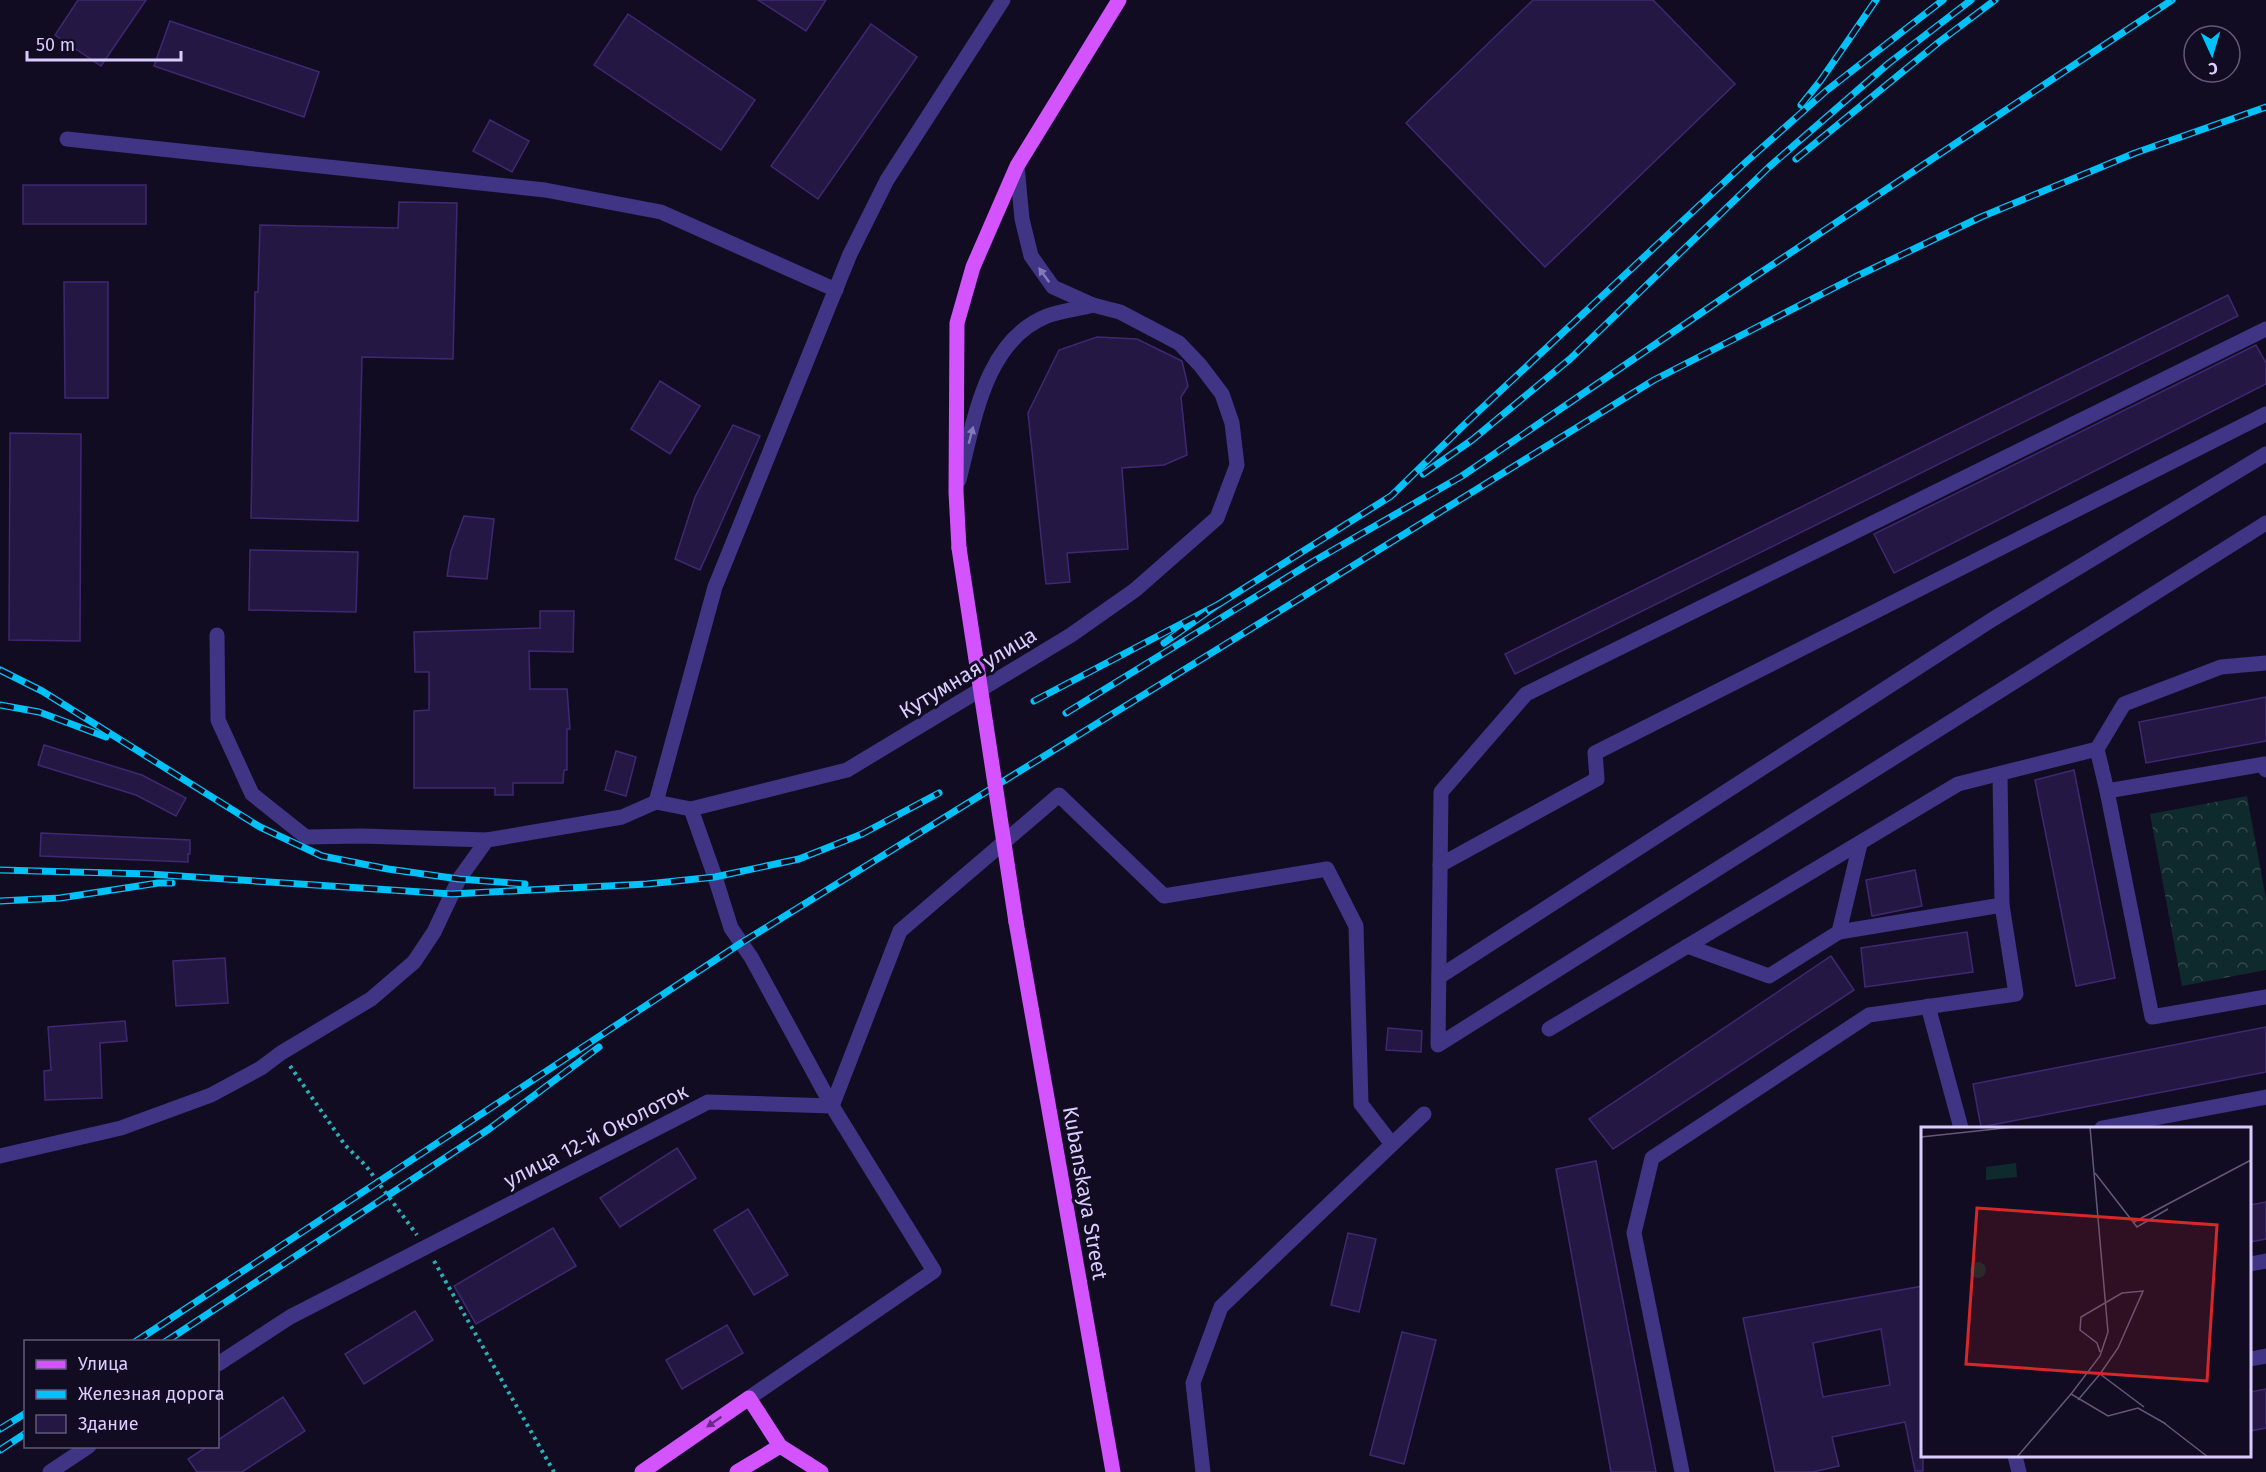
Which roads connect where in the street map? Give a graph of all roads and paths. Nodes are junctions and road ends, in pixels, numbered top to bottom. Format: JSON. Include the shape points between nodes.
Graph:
{"nodes":[{"id":1,"x":1003,"y":0,"type":"edge"},
{"id":2,"x":1119,"y":0,"type":"edge"},
{"id":3,"x":67,"y":139,"type":"dead end"},
{"id":4,"x":1017,"y":166,"type":"junction"},
{"id":5,"x":836,"y":290,"type":"junction"},
{"id":6,"x":1092,"y":306,"type":"junction"},
{"id":7,"x":2266,"y":328,"type":"edge"},
{"id":8,"x":2266,"y":414,"type":"edge"},
{"id":9,"x":2266,"y":454,"type":"edge"},
{"id":10,"x":956,"y":492,"type":"junction"},
{"id":11,"x":2266,"y":523,"type":"edge"},
{"id":12,"x":217,"y":634,"type":"dead end"},
{"id":13,"x":2266,"y":663,"type":"edge"},
{"id":14,"x":2097,"y":749,"type":"junction"},
{"id":15,"x":2266,"y":770,"type":"edge"},
{"id":16,"x":2000,"y":774,"type":"junction"},
{"id":17,"x":2107,"y":791,"type":"junction"},
{"id":18,"x":656,"y":801,"type":"junction"},
{"id":19,"x":691,"y":809,"type":"junction"},
{"id":20,"x":488,"y":840,"type":"junction"},
{"id":21,"x":1860,"y":844,"type":"junction"},
{"id":22,"x":1440,"y":865,"type":"junction"},
{"id":23,"x":2002,"y":905,"type":"junction"},
{"id":24,"x":1839,"y":932,"type":"junction"},
{"id":25,"x":1687,"y":946,"type":"junction"},
{"id":26,"x":1439,"y":977,"type":"junction"},
{"id":27,"x":2266,"y":996,"type":"edge"},
{"id":28,"x":1928,"y":1006,"type":"junction"},
{"id":29,"x":1549,"y":1029,"type":"dead end"},
{"id":30,"x":281,"y":1053,"type":"junction"},
{"id":31,"x":2266,"y":1097,"type":"edge"},
{"id":32,"x":832,"y":1106,"type":"junction"},
{"id":33,"x":1424,"y":1114,"type":"dead end"},
{"id":34,"x":1961,"y":1127,"type":"edge"},
{"id":35,"x":2107,"y":1127,"type":"edge"},
{"id":36,"x":1391,"y":1143,"type":"junction"},
{"id":37,"x":0,"y":1156,"type":"edge"},
{"id":38,"x":426,"y":1247,"type":"junction"},
{"id":39,"x":2266,"y":1261,"type":"edge"},
{"id":40,"x":2251,"y":1264,"type":"edge"},
{"id":41,"x":2266,"y":1356,"type":"edge"},
{"id":42,"x":2251,"y":1359,"type":"edge"},
{"id":43,"x":219,"y":1363,"type":"edge"},
{"id":44,"x":749,"y":1398,"type":"junction"},
{"id":45,"x":780,"y":1446,"type":"junction"},
{"id":46,"x":86,"y":1448,"type":"edge"},
{"id":47,"x":2015,"y":1457,"type":"edge"},
{"id":48,"x":50,"y":1472,"type":"edge"},
{"id":49,"x":554,"y":1472,"type":"edge"},
{"id":50,"x":642,"y":1472,"type":"edge"},
{"id":51,"x":737,"y":1472,"type":"edge"},
{"id":52,"x":821,"y":1472,"type":"edge"},
{"id":53,"x":1113,"y":1472,"type":"edge"},
{"id":54,"x":1203,"y":1472,"type":"edge"},
{"id":55,"x":1682,"y":1472,"type":"edge"},
{"id":56,"x":2019,"y":1472,"type":"edge"}],
"edges":[{"from":1,"to":5,"type":"street","via":[[887,180],[849,254]]},
{"from":2,"to":4,"type":"main road","name":"Kubanskaya Street"},
{"from":3,"to":5,"type":"street","via":[[544,190],[661,212]]},
{"from":6,"to":4,"type":"street","one_way":true,"via":[[1053,287],[1031,256],[1022,219]]},
{"from":4,"to":10,"type":"main road","name":"Kubanskaya Street","via":[[972,267],[957,322]]},
{"from":5,"to":18,"type":"street","via":[[716,586]]},
{"from":10,"to":6,"type":"street","one_way":true,"via":[[987,379],[1009,344],[1030,325],[1048,316]]},
{"from":6,"to":19,"type":"street","name":"Кутумная улица","via":[[1120,312],[1179,343],[1221,394],[1232,423],[1237,465],[1216,518],[1135,590],[1071,635],[847,771]]},
{"from":7,"to":22,"type":"street","via":[[1526,694],[1441,792]]},
{"from":8,"to":22,"type":"street","via":[[1595,753],[1597,779]]},
{"from":9,"to":26,"type":"street","via":[[1993,619]]},
{"from":10,"to":53,"type":"main road","name":"Kubanskaya Street","bridge":true,"via":[[959,548],[1016,922]]},
{"from":11,"to":26,"type":"street","via":[[1438,1045]]},
{"from":12,"to":20,"type":"street","via":[[218,720],[252,794],[306,837]]},
{"from":13,"to":14,"type":"street","via":[[2221,667],[2124,704]]},
{"from":14,"to":16,"type":"street"},
{"from":14,"to":17,"type":"street"},
{"from":15,"to":17,"type":"street","via":[[2265,764]]},
{"from":16,"to":21,"type":"street","via":[[1958,784]]},
{"from":16,"to":23,"type":"street"},
{"from":17,"to":27,"type":"street","via":[[2152,1017]]},
{"from":18,"to":19,"type":"street","name":"Кутумная улица"},
{"from":18,"to":20,"type":"street","via":[[622,817]]},
{"from":19,"to":32,"type":"street","via":[[731,928],[751,957]]},
{"from":20,"to":30,"type":"street","via":[[459,879],[434,932],[414,962],[371,999]]},
{"from":21,"to":24,"type":"street"},
{"from":21,"to":25,"type":"street"},
{"from":22,"to":26,"type":"street"},
{"from":23,"to":24,"type":"street"},
{"from":23,"to":28,"type":"street","via":[[2016,994]]},
{"from":24,"to":25,"type":"street","via":[[1769,976]]},
{"from":25,"to":29,"type":"street"},
{"from":28,"to":34,"type":"street"},
{"from":28,"to":55,"type":"street","via":[[1869,1015],[1652,1158],[1634,1233]]},
{"from":30,"to":37,"type":"street","via":[[211,1095],[121,1128]]},
{"from":30,"to":38,"type":"path","via":[[345,1145],[366,1166]]},
{"from":31,"to":35,"type":"street"},
{"from":32,"to":36,"type":"street","via":[[900,931],[1059,795],[1164,896],[1327,869],[1356,926],[1361,1104]]},
{"from":32,"to":38,"type":"street","name":"улица 12-й Околоток","via":[[708,1102]]},
{"from":32,"to":44,"type":"street","via":[[934,1271]]},
{"from":33,"to":36,"type":"street"},
{"from":36,"to":54,"type":"street","via":[[1221,1307],[1193,1383]]},
{"from":38,"to":43,"type":"street","name":"улица 12-й Околоток","via":[[290,1317]]},
{"from":38,"to":49,"type":"path"},
{"from":39,"to":40,"type":"street"},
{"from":41,"to":42,"type":"street"},
{"from":44,"to":45,"type":"main road"},
{"from":44,"to":50,"type":"main road","one_way":true},
{"from":45,"to":51,"type":"main road"},
{"from":45,"to":52,"type":"main road"},
{"from":46,"to":48,"type":"street"},
{"from":47,"to":56,"type":"street"}]}
